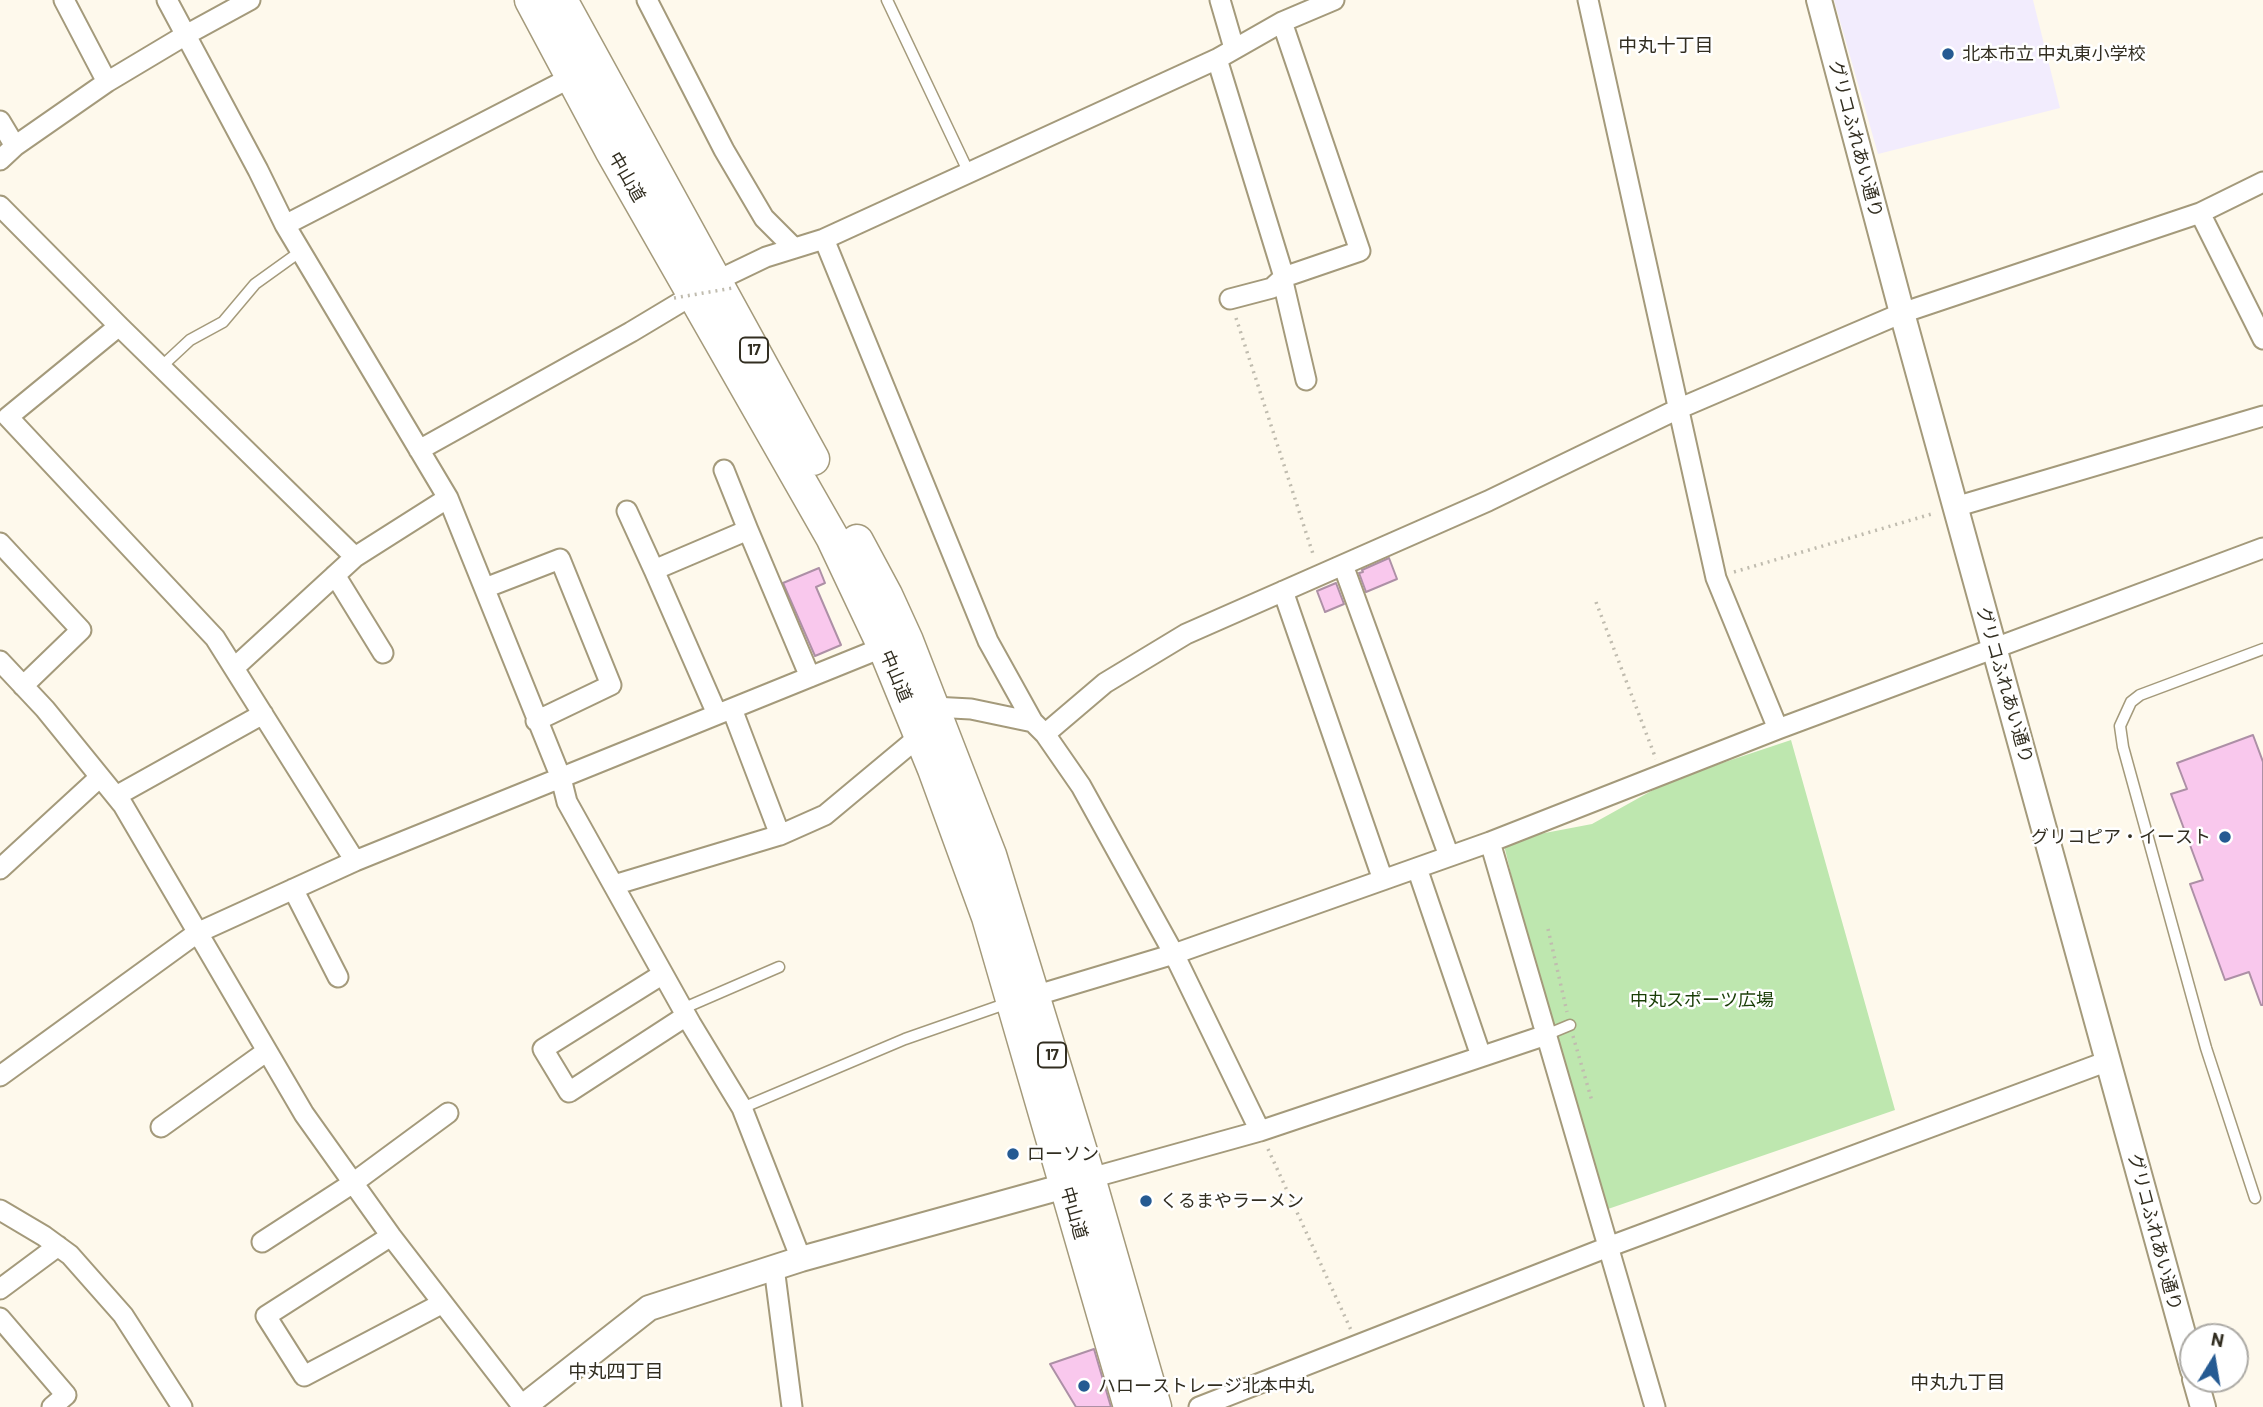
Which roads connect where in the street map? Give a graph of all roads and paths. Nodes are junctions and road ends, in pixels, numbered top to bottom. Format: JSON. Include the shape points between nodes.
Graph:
{"nodes":[{"id":1,"x":64,"y":0,"type":"edge"},
{"id":2,"x":167,"y":0,"type":"edge"},
{"id":3,"x":250,"y":0,"type":"edge"},
{"id":4,"x":531,"y":0,"type":"edge"},
{"id":5,"x":561,"y":0,"type":"edge"},
{"id":6,"x":647,"y":0,"type":"edge"},
{"id":7,"x":887,"y":0,"type":"edge"},
{"id":8,"x":1220,"y":0,"type":"edge"},
{"id":9,"x":1334,"y":0,"type":"edge"},
{"id":10,"x":1588,"y":0,"type":"edge"},
{"id":11,"x":1819,"y":0,"type":"edge"},
{"id":12,"x":1282,"y":22,"type":"junction"},
{"id":13,"x":184,"y":36,"type":"junction"},
{"id":14,"x":1234,"y":48,"type":"junction"},
{"id":15,"x":1217,"y":59,"type":"junction"},
{"id":16,"x":572,"y":77,"type":"junction"},
{"id":17,"x":107,"y":82,"type":"junction"},
{"id":18,"x":0,"y":121,"type":"edge"},
{"id":19,"x":15,"y":146,"type":"junction"},
{"id":20,"x":0,"y":160,"type":"edge"},
{"id":21,"x":969,"y":173,"type":"junction"},
{"id":22,"x":2263,"y":182,"type":"edge"},
{"id":23,"x":0,"y":206,"type":"edge"},
{"id":24,"x":2200,"y":213,"type":"junction"},
{"id":25,"x":285,"y":225,"type":"junction"},
{"id":26,"x":824,"y":239,"type":"junction"},
{"id":27,"x":794,"y":248,"type":"junction"},
{"id":28,"x":301,"y":251,"type":"junction"},
{"id":29,"x":1284,"y":277,"type":"junction"},
{"id":30,"x":704,"y":290,"type":"junction"},
{"id":31,"x":1230,"y":299,"type":"joint"},
{"id":32,"x":1902,"y":313,"type":"junction"},
{"id":33,"x":119,"y":326,"type":"junction"},
{"id":34,"x":2263,"y":339,"type":"edge"},
{"id":35,"x":160,"y":367,"type":"junction"},
{"id":36,"x":1306,"y":380,"type":"dead end"},
{"id":37,"x":1678,"y":408,"type":"junction"},
{"id":38,"x":2263,"y":416,"type":"edge"},
{"id":39,"x":419,"y":450,"type":"junction"},
{"id":40,"x":724,"y":470,"type":"dead end"},
{"id":41,"x":448,"y":498,"type":"junction"},
{"id":42,"x":1955,"y":507,"type":"junction"},
{"id":43,"x":627,"y":511,"type":"dead end"},
{"id":44,"x":748,"y":530,"type":"junction"},
{"id":45,"x":0,"y":543,"type":"edge"},
{"id":46,"x":2263,"y":548,"type":"edge"},
{"id":47,"x":355,"y":557,"type":"junction"},
{"id":48,"x":1343,"y":565,"type":"junction"},
{"id":49,"x":654,"y":570,"type":"junction"},
{"id":50,"x":1320,"y":574,"type":"junction"},
{"id":51,"x":335,"y":575,"type":"junction"},
{"id":52,"x":1716,"y":578,"type":"junction"},
{"id":53,"x":485,"y":588,"type":"junction"},
{"id":54,"x":1283,"y":591,"type":"junction"},
{"id":55,"x":1596,"y":602,"type":"dead end"},
{"id":56,"x":884,"y":647,"type":"junction"},
{"id":57,"x":1995,"y":649,"type":"junction"},
{"id":58,"x":2263,"y":649,"type":"edge"},
{"id":59,"x":383,"y":653,"type":"dead end"},
{"id":60,"x":0,"y":661,"type":"edge"},
{"id":61,"x":234,"y":668,"type":"junction"},
{"id":62,"x":810,"y":677,"type":"junction"},
{"id":63,"x":23,"y":686,"type":"junction"},
{"id":64,"x":933,"y":707,"type":"junction"},
{"id":65,"x":725,"y":712,"type":"junction"},
{"id":66,"x":262,"y":714,"type":"junction"},
{"id":67,"x":536,"y":721,"type":"junction"},
{"id":68,"x":1039,"y":728,"type":"junction"},
{"id":69,"x":1778,"y":729,"type":"junction"},
{"id":70,"x":921,"y":736,"type":"junction"},
{"id":71,"x":1661,"y":774,"type":"junction"},
{"id":72,"x":100,"y":777,"type":"junction"},
{"id":73,"x":561,"y":778,"type":"junction"},
{"id":74,"x":116,"y":796,"type":"junction"},
{"id":75,"x":780,"y":835,"type":"junction"},
{"id":76,"x":1490,"y":842,"type":"junction"},
{"id":77,"x":1449,"y":856,"type":"junction"},
{"id":78,"x":355,"y":861,"type":"junction"},
{"id":79,"x":1418,"y":867,"type":"junction"},
{"id":80,"x":0,"y":869,"type":"edge"},
{"id":81,"x":1383,"y":880,"type":"junction"},
{"id":82,"x":614,"y":886,"type":"junction"},
{"id":83,"x":293,"y":889,"type":"junction"},
{"id":84,"x":1548,"y":929,"type":"dead end"},
{"id":85,"x":197,"y":933,"type":"junction"},
{"id":86,"x":1174,"y":954,"type":"junction"},
{"id":87,"x":779,"y":967,"type":"dead end"},
{"id":88,"x":663,"y":974,"type":"junction"},
{"id":89,"x":338,"y":977,"type":"dead end"},
{"id":90,"x":1023,"y":999,"type":"junction"},
{"id":91,"x":1567,"y":1010,"type":"dead end"},
{"id":92,"x":684,"y":1013,"type":"junction"},
{"id":93,"x":1570,"y":1025,"type":"dead end"},
{"id":94,"x":1546,"y":1035,"type":"junction"},
{"id":95,"x":1576,"y":1047,"type":"dead end"},
{"id":96,"x":267,"y":1051,"type":"junction"},
{"id":97,"x":1481,"y":1056,"type":"junction"},
{"id":98,"x":2108,"y":1061,"type":"junction"},
{"id":99,"x":0,"y":1076,"type":"edge"},
{"id":100,"x":1592,"y":1101,"type":"dead end"},
{"id":101,"x":741,"y":1108,"type":"junction"},
{"id":102,"x":448,"y":1113,"type":"dead end"},
{"id":103,"x":161,"y":1127,"type":"dead end"},
{"id":104,"x":1259,"y":1131,"type":"junction"},
{"id":105,"x":1077,"y":1182,"type":"junction"},
{"id":106,"x":353,"y":1183,"type":"junction"},
{"id":107,"x":2255,"y":1198,"type":"dead end"},
{"id":108,"x":0,"y":1210,"type":"edge"},
{"id":109,"x":391,"y":1236,"type":"junction"},
{"id":110,"x":262,"y":1242,"type":"dead end"},
{"id":111,"x":58,"y":1246,"type":"junction"},
{"id":112,"x":1608,"y":1247,"type":"junction"},
{"id":113,"x":801,"y":1259,"type":"junction"},
{"id":114,"x":774,"y":1268,"type":"junction"},
{"id":115,"x":0,"y":1289,"type":"edge"},
{"id":116,"x":441,"y":1304,"type":"junction"},
{"id":117,"x":0,"y":1318,"type":"edge"},
{"id":118,"x":2180,"y":1323,"type":"edge"},
{"id":119,"x":1357,"y":1345,"type":"junction"},
{"id":120,"x":52,"y":1407,"type":"edge"},
{"id":121,"x":182,"y":1407,"type":"edge"},
{"id":122,"x":523,"y":1407,"type":"edge"},
{"id":123,"x":792,"y":1407,"type":"edge"},
{"id":124,"x":1130,"y":1407,"type":"edge"},
{"id":125,"x":1155,"y":1407,"type":"edge"},
{"id":126,"x":1199,"y":1407,"type":"edge"},
{"id":127,"x":1655,"y":1407,"type":"edge"}],
"edges":[{"from":1,"to":17,"type":"street"},
{"from":2,"to":13,"type":"street"},
{"from":3,"to":13,"type":"street"},
{"from":4,"to":16,"type":"highway","name":"中山道","number":"17"},
{"from":5,"to":30,"type":"highway","name":"中山道","number":"17","via":[[645,157]]},
{"from":6,"to":27,"type":"street","via":[[764,218]]},
{"from":7,"to":21,"type":"lane"},
{"from":8,"to":14,"type":"street"},
{"from":9,"to":12,"type":"street"},
{"from":10,"to":37,"type":"street"},
{"from":11,"to":32,"type":"street","name":"グリコふれあい通り"},
{"from":12,"to":14,"type":"street"},
{"from":12,"to":29,"type":"street","via":[[1360,251]]},
{"from":13,"to":17,"type":"street"},
{"from":13,"to":25,"type":"street"},
{"from":14,"to":15,"type":"street"},
{"from":15,"to":21,"type":"street"},
{"from":15,"to":29,"type":"street"},
{"from":16,"to":25,"type":"street"},
{"from":16,"to":30,"type":"highway","name":"中山道","number":"17","via":[[611,150]]},
{"from":17,"to":19,"type":"street"},
{"from":18,"to":19,"type":"street"},
{"from":19,"to":20,"type":"street"},
{"from":21,"to":26,"type":"street"},
{"from":22,"to":24,"type":"street"},
{"from":23,"to":33,"type":"street"},
{"from":24,"to":32,"type":"street"},
{"from":24,"to":34,"type":"street"},
{"from":25,"to":28,"type":"street"},
{"from":26,"to":27,"type":"street"},
{"from":26,"to":68,"type":"street","via":[[988,641]]},
{"from":27,"to":30,"type":"street","via":[[766,257]]},
{"from":28,"to":35,"type":"lane","via":[[255,284],[223,322],[190,340]]},
{"from":28,"to":39,"type":"street"},
{"from":29,"to":31,"type":"street","via":[[1272,288]]},
{"from":29,"to":36,"type":"street"},
{"from":30,"to":30,"type":"path","bridge":true},
{"from":30,"to":39,"type":"street"},
{"from":30,"to":56,"type":"highway","name":"中山道","number":"17"},
{"from":30,"to":64,"type":"highway","name":"中山道","number":"17","via":[[886,595]]},
{"from":31,"to":50,"type":"path"},
{"from":32,"to":37,"type":"street"},
{"from":32,"to":42,"type":"street","name":"グリコふれあい通り"},
{"from":33,"to":35,"type":"street"},
{"from":33,"to":61,"type":"street","via":[[8,417],[215,638]]},
{"from":35,"to":47,"type":"street"},
{"from":37,"to":48,"type":"street","via":[[1488,501]]},
{"from":37,"to":52,"type":"street"},
{"from":38,"to":42,"type":"street"},
{"from":39,"to":41,"type":"street"},
{"from":40,"to":44,"type":"street"},
{"from":41,"to":47,"type":"street"},
{"from":41,"to":53,"type":"street"},
{"from":42,"to":52,"type":"path"},
{"from":42,"to":57,"type":"street","name":"グリコふれあい通り"},
{"from":43,"to":49,"type":"street"},
{"from":44,"to":49,"type":"street"},
{"from":44,"to":62,"type":"street"},
{"from":45,"to":63,"type":"street","via":[[81,630]]},
{"from":46,"to":57,"type":"street"},
{"from":47,"to":51,"type":"street"},
{"from":48,"to":50,"type":"street"},
{"from":48,"to":77,"type":"street"},
{"from":49,"to":65,"type":"street"},
{"from":50,"to":54,"type":"street"},
{"from":51,"to":59,"type":"street"},
{"from":51,"to":61,"type":"street"},
{"from":52,"to":69,"type":"street"},
{"from":53,"to":67,"type":"street"},
{"from":53,"to":67,"type":"street","via":[[560,559],[611,685]]},
{"from":54,"to":68,"type":"street","via":[[1186,634]]},
{"from":54,"to":81,"type":"street"},
{"from":55,"to":71,"type":"path"},
{"from":56,"to":62,"type":"street"},
{"from":56,"to":70,"type":"highway","name":"中山道","number":"17"},
{"from":57,"to":69,"type":"street"},
{"from":57,"to":98,"type":"street","name":"グリコふれあい通り"},
{"from":58,"to":107,"type":"lane","via":[[2140,695],[2131,702],[2120,726],[2206,1048]]},
{"from":60,"to":63,"type":"street"},
{"from":61,"to":66,"type":"street"},
{"from":62,"to":65,"type":"street"},
{"from":63,"to":72,"type":"street"},
{"from":64,"to":68,"type":"street","via":[[971,709]]},
{"from":64,"to":90,"type":"highway","name":"中山道","number":"17","via":[[990,855]]},
{"from":65,"to":73,"type":"street"},
{"from":65,"to":75,"type":"street"},
{"from":66,"to":74,"type":"street"},
{"from":66,"to":78,"type":"street"},
{"from":67,"to":73,"type":"street"},
{"from":68,"to":86,"type":"street","via":[[1081,786]]},
{"from":69,"to":71,"type":"street"},
{"from":70,"to":75,"type":"street","via":[[825,815]]},
{"from":70,"to":90,"type":"highway","name":"中山道","number":"17"},
{"from":71,"to":76,"type":"street"},
{"from":72,"to":74,"type":"street"},
{"from":72,"to":80,"type":"street"},
{"from":73,"to":78,"type":"street"},
{"from":73,"to":82,"type":"street","via":[[567,802]]},
{"from":74,"to":85,"type":"street"},
{"from":75,"to":82,"type":"street"},
{"from":76,"to":77,"type":"street"},
{"from":76,"to":94,"type":"street"},
{"from":77,"to":79,"type":"street"},
{"from":78,"to":83,"type":"street"},
{"from":79,"to":81,"type":"street"},
{"from":79,"to":97,"type":"street"},
{"from":81,"to":86,"type":"street"},
{"from":82,"to":88,"type":"street"},
{"from":83,"to":85,"type":"street"},
{"from":83,"to":89,"type":"street"},
{"from":84,"to":91,"type":"path"},
{"from":85,"to":96,"type":"street"},
{"from":85,"to":99,"type":"street"},
{"from":86,"to":90,"type":"street"},
{"from":86,"to":104,"type":"street"},
{"from":87,"to":92,"type":"lane"},
{"from":88,"to":92,"type":"street"},
{"from":88,"to":92,"type":"street","via":[[543,1049],[569,1092]]},
{"from":90,"to":101,"type":"lane","via":[[905,1039]]},
{"from":90,"to":105,"type":"highway","name":"中山道","number":"17"},
{"from":92,"to":101,"type":"street"},
{"from":93,"to":94,"type":"lane"},
{"from":94,"to":97,"type":"street"},
{"from":94,"to":112,"type":"street"},
{"from":95,"to":100,"type":"path"},
{"from":96,"to":103,"type":"street"},
{"from":96,"to":106,"type":"street"},
{"from":97,"to":104,"type":"street"},
{"from":98,"to":112,"type":"street"},
{"from":98,"to":118,"type":"street","name":"グリコふれあい通り"},
{"from":101,"to":113,"type":"street"},
{"from":102,"to":106,"type":"street"},
{"from":104,"to":105,"type":"street"},
{"from":104,"to":119,"type":"path"},
{"from":105,"to":113,"type":"street"},
{"from":105,"to":124,"type":"highway","name":"中山道","number":"17"},
{"from":105,"to":125,"type":"highway","name":"中山道","number":"17"},
{"from":106,"to":109,"type":"street"},
{"from":106,"to":110,"type":"street"},
{"from":108,"to":111,"type":"street"},
{"from":109,"to":116,"type":"street"},
{"from":109,"to":116,"type":"street","via":[[265,1316],[304,1376]]},
{"from":111,"to":115,"type":"street"},
{"from":111,"to":121,"type":"street","via":[[123,1315]]},
{"from":112,"to":119,"type":"street"},
{"from":112,"to":127,"type":"street"},
{"from":113,"to":114,"type":"street"},
{"from":114,"to":122,"type":"street","via":[[649,1308]]},
{"from":114,"to":123,"type":"street"},
{"from":116,"to":122,"type":"street"},
{"from":117,"to":120,"type":"street","via":[[66,1395]]},
{"from":119,"to":126,"type":"street"}]}
